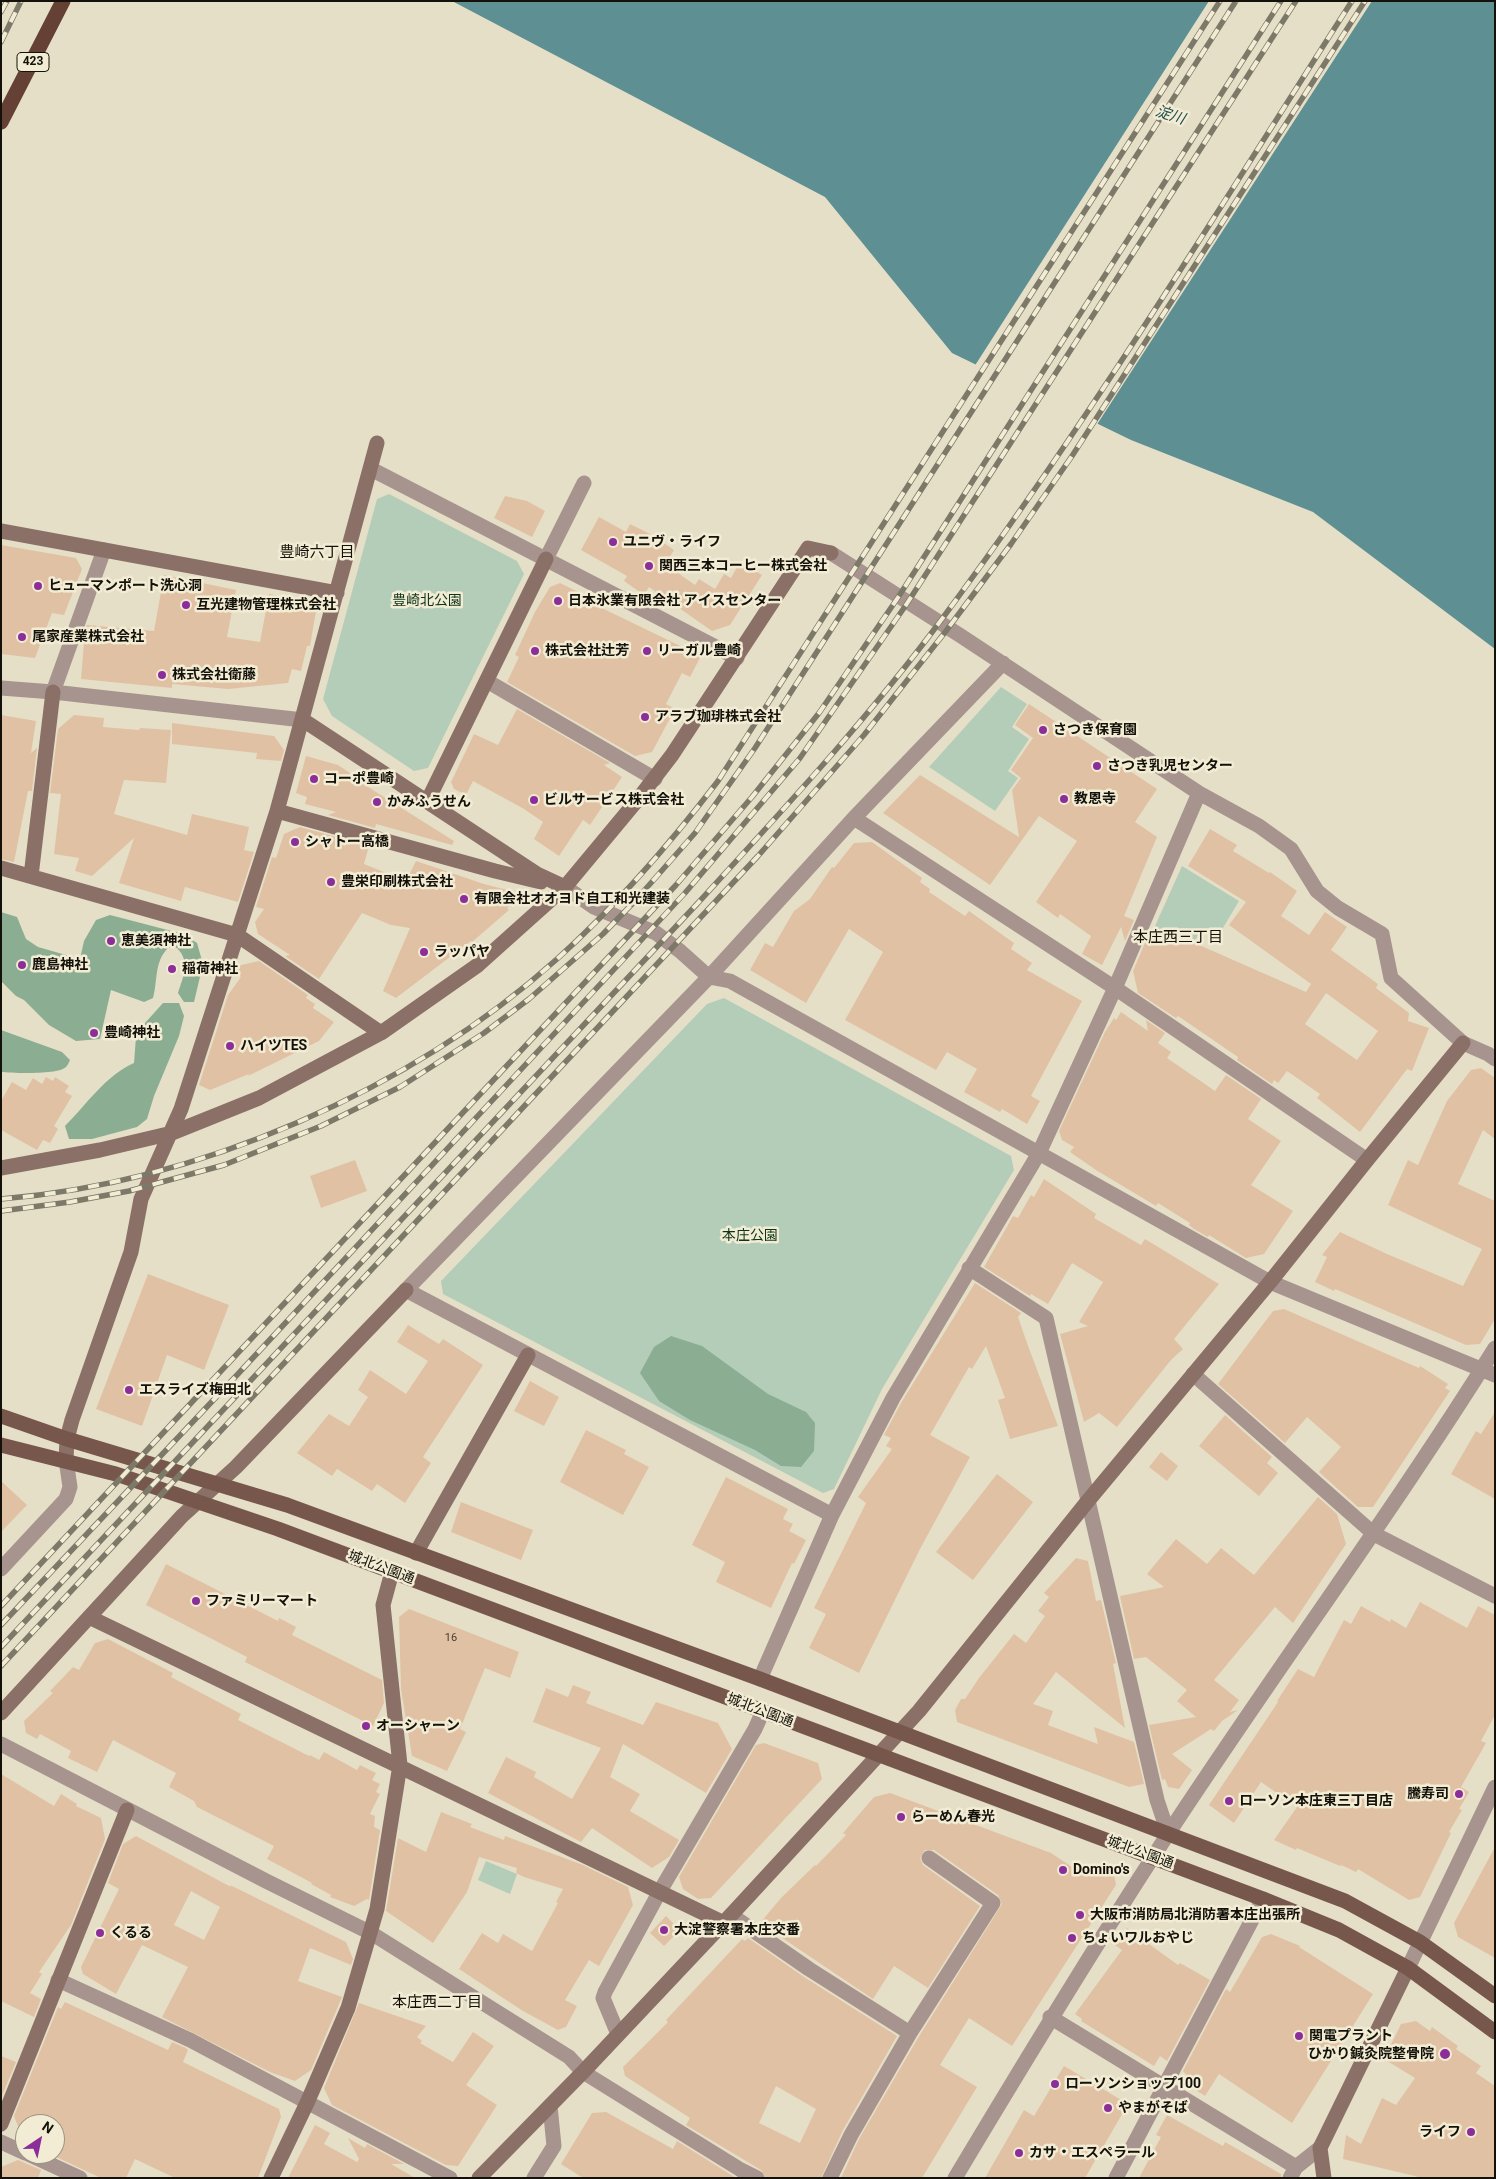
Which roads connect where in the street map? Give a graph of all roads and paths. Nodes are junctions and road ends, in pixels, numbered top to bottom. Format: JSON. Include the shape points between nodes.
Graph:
{"nodes":[{"id":1,"x":63,"y":1,"type":"edge"},
{"id":2,"x":1,"y":122,"type":"edge"},
{"id":3,"x":377,"y":443,"type":"dead end"},
{"id":4,"x":371,"y":469,"type":"junction"},
{"id":5,"x":584,"y":482,"type":"dead end"},
{"id":6,"x":1,"y":531,"type":"edge"},
{"id":7,"x":104,"y":550,"type":"junction"},
{"id":8,"x":546,"y":559,"type":"junction"},
{"id":9,"x":337,"y":593,"type":"junction"},
{"id":10,"x":737,"y":658,"type":"junction"},
{"id":11,"x":1004,"y":663,"type":"junction"},
{"id":12,"x":487,"y":681,"type":"junction"},
{"id":13,"x":1,"y":688,"type":"edge"},
{"id":14,"x":53,"y":692,"type":"junction"},
{"id":15,"x":303,"y":720,"type":"junction"},
{"id":16,"x":655,"y":779,"type":"junction"},
{"id":17,"x":1199,"y":793,"type":"junction"},
{"id":18,"x":427,"y":802,"type":"junction"},
{"id":19,"x":277,"y":811,"type":"junction"},
{"id":20,"x":854,"y":818,"type":"junction"},
{"id":21,"x":1,"y":868,"type":"edge"},
{"id":22,"x":31,"y":876,"type":"junction"},
{"id":23,"x":565,"y":887,"type":"junction"},
{"id":24,"x":237,"y":935,"type":"junction"},
{"id":25,"x":709,"y":977,"type":"junction"},
{"id":26,"x":1115,"y":988,"type":"junction"},
{"id":27,"x":381,"y":1033,"type":"junction"},
{"id":28,"x":1463,"y":1043,"type":"junction"},
{"id":29,"x":1495,"y":1059,"type":"edge"},
{"id":30,"x":172,"y":1133,"type":"junction"},
{"id":31,"x":1039,"y":1153,"type":"junction"},
{"id":32,"x":1367,"y":1160,"type":"junction"},
{"id":33,"x":1,"y":1168,"type":"edge"},
{"id":34,"x":969,"y":1268,"type":"junction"},
{"id":35,"x":1270,"y":1282,"type":"junction"},
{"id":36,"x":406,"y":1290,"type":"junction"},
{"id":37,"x":1495,"y":1348,"type":"edge"},
{"id":38,"x":528,"y":1356,"type":"junction"},
{"id":39,"x":1488,"y":1373,"type":"edge"},
{"id":40,"x":1193,"y":1374,"type":"junction"},
{"id":41,"x":1,"y":1416,"type":"edge"},
{"id":42,"x":67,"y":1439,"type":"junction"},
{"id":43,"x":1,"y":1444,"type":"edge"},
{"id":44,"x":66,"y":1460,"type":"junction"},
{"id":45,"x":218,"y":1483,"type":"junction"},
{"id":46,"x":196,"y":1502,"type":"junction"},
{"id":47,"x":1087,"y":1502,"type":"junction"},
{"id":48,"x":832,"y":1515,"type":"junction"},
{"id":49,"x":1374,"y":1534,"type":"junction"},
{"id":50,"x":416,"y":1553,"type":"junction"},
{"id":51,"x":1,"y":1569,"type":"edge"},
{"id":52,"x":392,"y":1572,"type":"junction"},
{"id":53,"x":1495,"y":1596,"type":"edge"},
{"id":54,"x":89,"y":1617,"type":"junction"},
{"id":55,"x":760,"y":1679,"type":"junction"},
{"id":56,"x":763,"y":1711,"type":"junction"},
{"id":57,"x":1,"y":1713,"type":"edge"},
{"id":58,"x":898,"y":1732,"type":"junction"},
{"id":59,"x":1,"y":1744,"type":"edge"},
{"id":60,"x":878,"y":1755,"type":"junction"},
{"id":61,"x":400,"y":1765,"type":"junction"},
{"id":62,"x":1495,"y":1787,"type":"edge"},
{"id":63,"x":127,"y":1810,"type":"junction"},
{"id":64,"x":1168,"y":1833,"type":"junction"},
{"id":65,"x":929,"y":1858,"type":"dead end"},
{"id":66,"x":1154,"y":1858,"type":"junction"},
{"id":67,"x":660,"y":1891,"type":"junction"},
{"id":68,"x":1263,"y":1900,"type":"junction"},
{"id":69,"x":727,"y":1919,"type":"junction"},
{"id":70,"x":371,"y":1933,"type":"junction"},
{"id":71,"x":1420,"y":1942,"type":"junction"},
{"id":72,"x":1408,"y":1968,"type":"junction"},
{"id":73,"x":58,"y":1980,"type":"junction"},
{"id":74,"x":1495,"y":1996,"type":"edge"},
{"id":75,"x":1050,"y":2017,"type":"junction"},
{"id":76,"x":1495,"y":2032,"type":"edge"},
{"id":77,"x":910,"y":2033,"type":"junction"},
{"id":78,"x":618,"y":2034,"type":"junction"},
{"id":79,"x":583,"y":2072,"type":"junction"},
{"id":80,"x":1164,"y":2086,"type":"junction"},
{"id":81,"x":307,"y":2103,"type":"junction"},
{"id":82,"x":550,"y":2106,"type":"junction"},
{"id":83,"x":1,"y":2124,"type":"edge"},
{"id":84,"x":1,"y":2142,"type":"edge"},
{"id":85,"x":15,"y":2148,"type":"edge"},
{"id":86,"x":1320,"y":2148,"type":"junction"},
{"id":87,"x":50,"y":2164,"type":"edge"},
{"id":88,"x":1293,"y":2172,"type":"edge"},
{"id":89,"x":80,"y":2178,"type":"edge"},
{"id":90,"x":271,"y":2178,"type":"edge"},
{"id":91,"x":450,"y":2178,"type":"edge"},
{"id":92,"x":479,"y":2178,"type":"edge"},
{"id":93,"x":534,"y":2178,"type":"edge"},
{"id":94,"x":758,"y":2178,"type":"edge"},
{"id":95,"x":830,"y":2178,"type":"edge"},
{"id":96,"x":955,"y":2178,"type":"edge"},
{"id":97,"x":1116,"y":2178,"type":"edge"},
{"id":98,"x":1324,"y":2178,"type":"edge"}],
"edges":[{"from":1,"to":2,"type":"highway","number":"423"},
{"from":3,"to":4,"type":"street"},
{"from":4,"to":8,"type":"street"},
{"from":4,"to":9,"type":"street"},
{"from":5,"to":8,"type":"street"},
{"from":6,"to":7,"type":"street"},
{"from":7,"to":9,"type":"street"},
{"from":7,"to":14,"type":"street"},
{"from":8,"to":10,"type":"street"},
{"from":8,"to":12,"type":"street"},
{"from":9,"to":15,"type":"street"},
{"from":10,"to":11,"type":"street","via":[[808,548],[831,553]]},
{"from":10,"to":16,"type":"street"},
{"from":11,"to":17,"type":"street"},
{"from":11,"to":20,"type":"street"},
{"from":12,"to":16,"type":"street"},
{"from":12,"to":18,"type":"street"},
{"from":13,"to":14,"type":"street"},
{"from":14,"to":15,"type":"street"},
{"from":14,"to":22,"type":"street"},
{"from":15,"to":18,"type":"street"},
{"from":15,"to":19,"type":"street"},
{"from":16,"to":23,"type":"street"},
{"from":17,"to":26,"type":"street"},
{"from":17,"to":28,"type":"street","via":[[1259,826],[1291,849],[1317,891],[1338,908],[1382,934],[1391,978]]},
{"from":18,"to":23,"type":"street","via":[[537,874]]},
{"from":19,"to":23,"type":"street"},
{"from":19,"to":24,"type":"street"},
{"from":20,"to":25,"type":"street"},
{"from":20,"to":26,"type":"street"},
{"from":21,"to":22,"type":"street"},
{"from":22,"to":24,"type":"street"},
{"from":23,"to":25,"type":"street","via":[[594,907],[656,933]]},
{"from":23,"to":27,"type":"street","via":[[484,961]]},
{"from":24,"to":27,"type":"street"},
{"from":24,"to":30,"type":"street"},
{"from":25,"to":31,"type":"street","via":[[730,980]]},
{"from":25,"to":36,"type":"street"},
{"from":26,"to":31,"type":"street"},
{"from":26,"to":32,"type":"street"},
{"from":27,"to":30,"type":"street","via":[[259,1098]]},
{"from":28,"to":29,"type":"street"},
{"from":28,"to":32,"type":"street"},
{"from":30,"to":33,"type":"street"},
{"from":30,"to":42,"type":"street","via":[[141,1199],[131,1252]]},
{"from":31,"to":34,"type":"street"},
{"from":31,"to":35,"type":"street"},
{"from":32,"to":35,"type":"street"},
{"from":34,"to":47,"type":"street","via":[[1046,1318]]},
{"from":34,"to":48,"type":"street","via":[[893,1398]]},
{"from":35,"to":39,"type":"street"},
{"from":35,"to":40,"type":"street"},
{"from":36,"to":38,"type":"street"},
{"from":36,"to":45,"type":"street"},
{"from":37,"to":39,"type":"street"},
{"from":38,"to":48,"type":"street"},
{"from":38,"to":50,"type":"street"},
{"from":39,"to":49,"type":"street"},
{"from":40,"to":47,"type":"street"},
{"from":40,"to":49,"type":"street"},
{"from":41,"to":42,"type":"main road","name":"城北公園通"},
{"from":42,"to":44,"type":"street"},
{"from":42,"to":45,"type":"main road","name":"城北公園通"},
{"from":43,"to":44,"type":"main road","name":"城北公園通"},
{"from":44,"to":46,"type":"main road","name":"城北公園通"},
{"from":44,"to":51,"type":"street","via":[[70,1487],[66,1499]]},
{"from":45,"to":46,"type":"street"},
{"from":45,"to":50,"type":"main road","name":"城北公園通"},
{"from":46,"to":52,"type":"main road","name":"城北公園通"},
{"from":46,"to":54,"type":"street"},
{"from":47,"to":58,"type":"street"},
{"from":47,"to":64,"type":"street","via":[[1157,1800]]},
{"from":48,"to":55,"type":"street"},
{"from":49,"to":53,"type":"street"},
{"from":49,"to":64,"type":"street"},
{"from":50,"to":55,"type":"main road","name":"城北公園通"},
{"from":52,"to":56,"type":"main road","name":"城北公園通"},
{"from":52,"to":61,"type":"street","via":[[384,1605]]},
{"from":54,"to":57,"type":"street"},
{"from":54,"to":61,"type":"street"},
{"from":55,"to":58,"type":"main road","name":"城北公園通"},
{"from":56,"to":60,"type":"main road","name":"城北公園通"},
{"from":56,"to":67,"type":"street"},
{"from":58,"to":60,"type":"street"},
{"from":58,"to":64,"type":"main road","name":"城北公園通"},
{"from":59,"to":63,"type":"street"},
{"from":60,"to":66,"type":"main road","name":"城北公園通"},
{"from":60,"to":69,"type":"street"},
{"from":61,"to":67,"type":"street"},
{"from":61,"to":70,"type":"street"},
{"from":62,"to":71,"type":"street"},
{"from":63,"to":70,"type":"street"},
{"from":63,"to":73,"type":"street"},
{"from":64,"to":66,"type":"street"},
{"from":64,"to":71,"type":"main road","name":"城北公園通","via":[[1345,1901]]},
{"from":65,"to":77,"type":"street","via":[[993,1903]]},
{"from":66,"to":68,"type":"main road","name":"城北公園通"},
{"from":66,"to":75,"type":"street"},
{"from":67,"to":69,"type":"street"},
{"from":67,"to":78,"type":"street","via":[[603,1998]]},
{"from":68,"to":72,"type":"main road","name":"城北公園通","via":[[1339,1930]]},
{"from":68,"to":80,"type":"street"},
{"from":69,"to":77,"type":"street"},
{"from":69,"to":78,"type":"street"},
{"from":70,"to":79,"type":"street","via":[[569,2057]]},
{"from":70,"to":81,"type":"street","via":[[348,2008]]},
{"from":71,"to":72,"type":"street"},
{"from":71,"to":74,"type":"main road","name":"城北公園通"},
{"from":72,"to":76,"type":"main road","name":"城北公園通"},
{"from":72,"to":86,"type":"street"},
{"from":73,"to":81,"type":"street","via":[[190,2040]]},
{"from":73,"to":83,"type":"street"},
{"from":75,"to":80,"type":"street"},
{"from":75,"to":96,"type":"street"},
{"from":77,"to":95,"type":"street"},
{"from":78,"to":79,"type":"street"},
{"from":79,"to":82,"type":"street"},
{"from":79,"to":94,"type":"street"},
{"from":80,"to":88,"type":"street"},
{"from":80,"to":97,"type":"street"},
{"from":81,"to":90,"type":"street"},
{"from":81,"to":91,"type":"street"},
{"from":82,"to":92,"type":"street"},
{"from":82,"to":93,"type":"street","via":[[554,2146]]},
{"from":84,"to":85,"type":"street"},
{"from":86,"to":88,"type":"street"},
{"from":86,"to":98,"type":"street"},
{"from":87,"to":89,"type":"street"}]}
